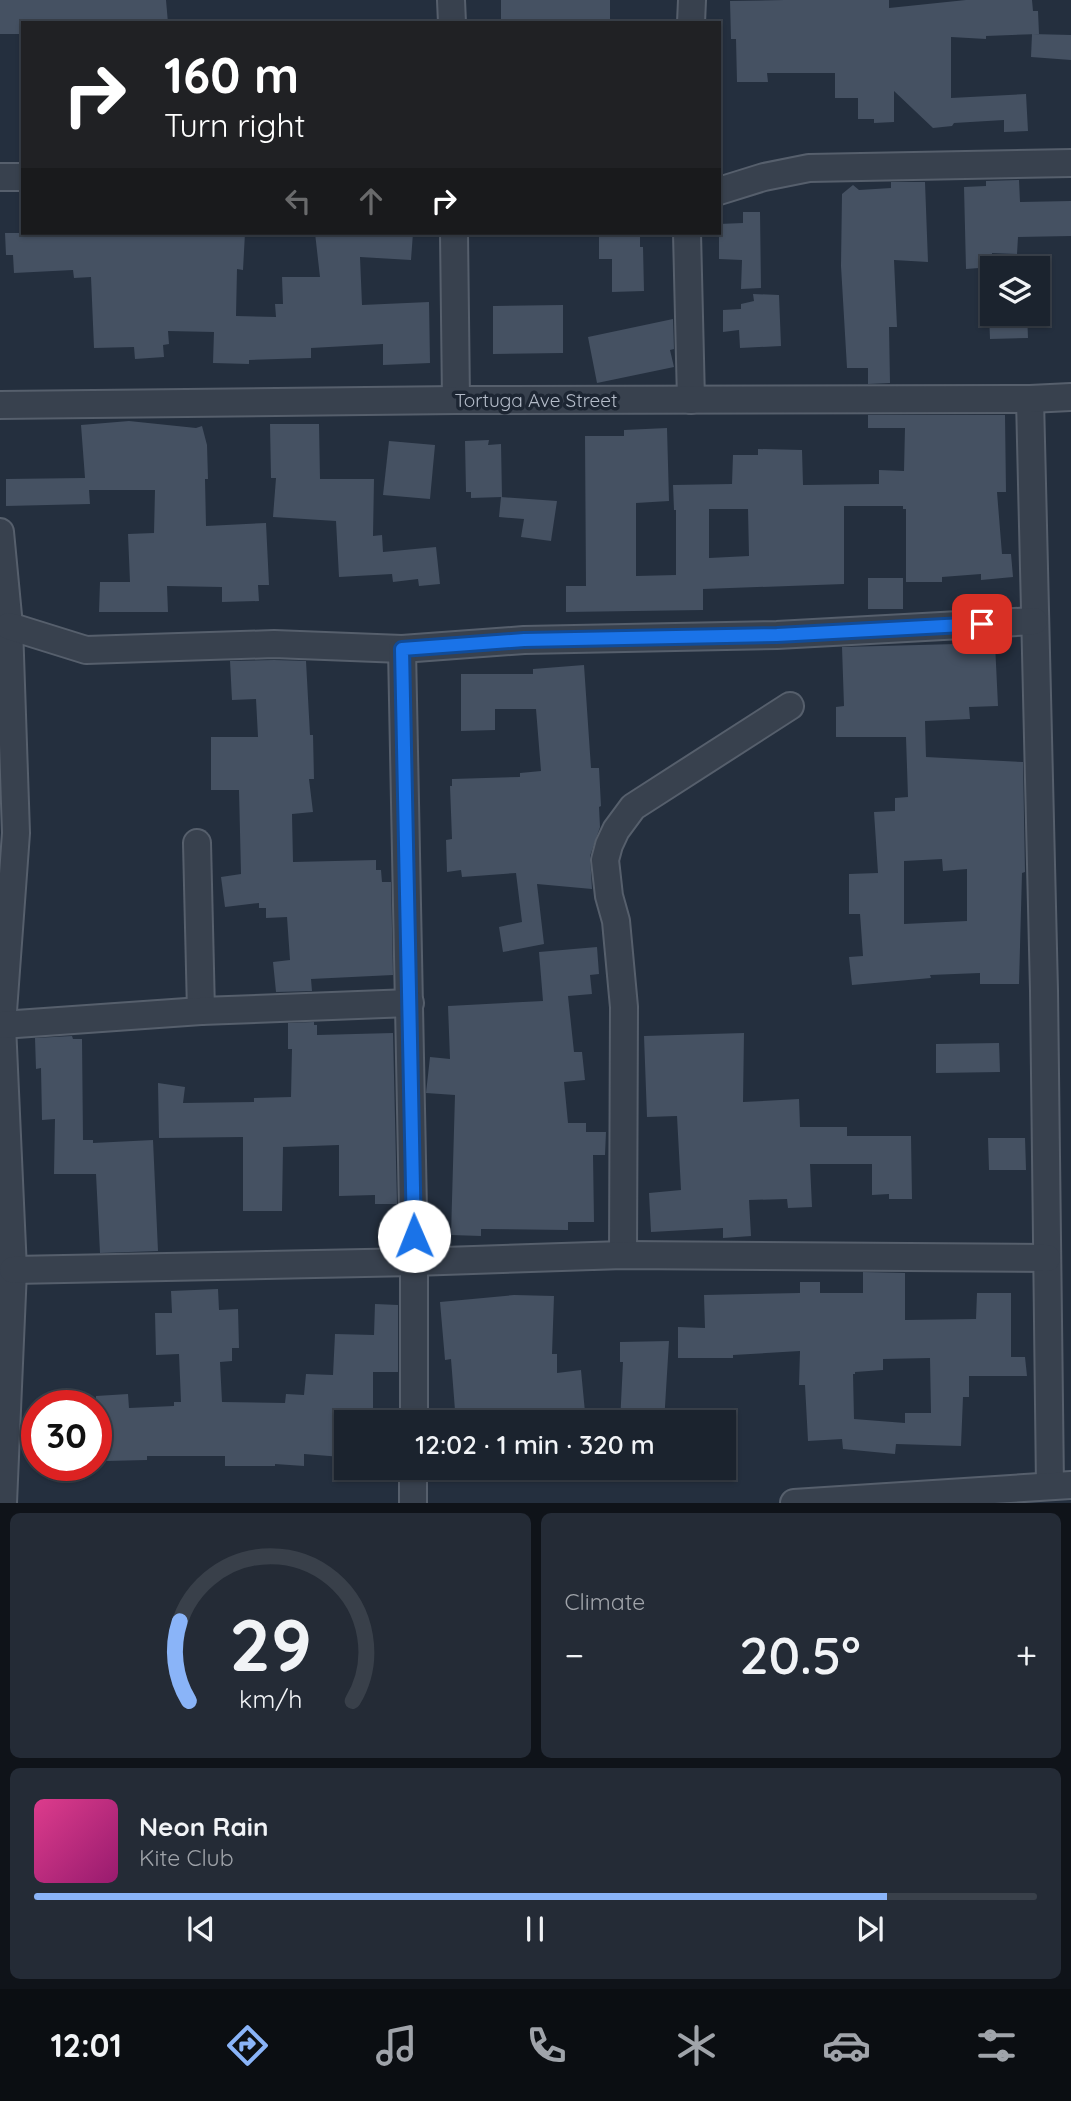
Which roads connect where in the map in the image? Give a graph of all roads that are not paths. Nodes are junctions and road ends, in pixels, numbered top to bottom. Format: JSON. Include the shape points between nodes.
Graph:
{"nodes":[{"id":1,"x":451,"y":0,"type":"edge"},
{"id":2,"x":692,"y":0,"type":"edge"},
{"id":3,"x":452,"y":21,"type":"edge"},
{"id":4,"x":691,"y":21,"type":"edge"},
{"id":5,"x":1071,"y":163,"type":"edge"},
{"id":6,"x":0,"y":177,"type":"edge"},
{"id":7,"x":21,"y":177,"type":"edge"},
{"id":8,"x":721,"y":190,"type":"edge"},
{"id":9,"x":454,"y":235,"type":"edge"},
{"id":10,"x":687,"y":235,"type":"edge"},
{"id":11,"x":1071,"y":397,"type":"edge"},
{"id":12,"x":1030,"y":399,"type":"junction"},
{"id":13,"x":456,"y":400,"type":"junction"},
{"id":14,"x":691,"y":400,"type":"junction"},
{"id":15,"x":0,"y":405,"type":"edge"},
{"id":16,"x":0,"y":532,"type":"edge"},
{"id":17,"x":1034,"y":621,"type":"junction"},
{"id":18,"x":9,"y":626,"type":"junction"},
{"id":19,"x":402,"y":649,"type":"junction"},
{"id":20,"x":790,"y":706,"type":"dead end"},
{"id":21,"x":197,"y":843,"type":"dead end"},
{"id":22,"x":410,"y":1003,"type":"junction"},
{"id":23,"x":201,"y":1011,"type":"junction"},
{"id":24,"x":2,"y":1025,"type":"junction"},
{"id":25,"x":623,"y":1255,"type":"junction"},
{"id":26,"x":1047,"y":1258,"type":"junction"},
{"id":27,"x":414,"y":1262,"type":"junction"},
{"id":28,"x":13,"y":1270,"type":"junction"},
{"id":29,"x":414,"y":1410,"type":"edge"},
{"id":30,"x":413,"y":1480,"type":"edge"},
{"id":31,"x":1061,"y":1486,"type":"edge"},
{"id":32,"x":800,"y":1502,"type":"edge"},
{"id":33,"x":3,"y":1503,"type":"edge"},
{"id":34,"x":413,"y":1503,"type":"edge"},
{"id":35,"x":794,"y":1503,"type":"edge"}],
"edges":[{"from":1,"to":3,"type":"street"},
{"from":2,"to":4,"type":"street"},
{"from":5,"to":8,"type":"street","via":[[809,168]]},
{"from":6,"to":7,"type":"street"},
{"from":9,"to":13,"type":"street"},
{"from":10,"to":14,"type":"street"},
{"from":11,"to":12,"type":"street","name":"Tortuga Ave Street"},
{"from":12,"to":14,"type":"street","name":"Tortuga Ave Street"},
{"from":12,"to":17,"type":"street"},
{"from":13,"to":14,"type":"street","name":"Tortuga Ave Street"},
{"from":13,"to":15,"type":"street","name":"Tortuga Ave Street"},
{"from":16,"to":18,"type":"street"},
{"from":17,"to":19,"type":"street","via":[[777,635],[524,640]]},
{"from":17,"to":26,"type":"street"},
{"from":18,"to":19,"type":"street","via":[[86,650],[274,644]]},
{"from":18,"to":24,"type":"street","via":[[16,833]]},
{"from":19,"to":22,"type":"street"},
{"from":20,"to":25,"type":"street","via":[[634,807],[608,845],[606,877],[616,921],[624,1007]]},
{"from":21,"to":23,"type":"street"},
{"from":22,"to":23,"type":"street"},
{"from":22,"to":27,"type":"street"},
{"from":23,"to":24,"type":"street"},
{"from":24,"to":28,"type":"street"},
{"from":25,"to":26,"type":"street"},
{"from":25,"to":27,"type":"street"},
{"from":26,"to":31,"type":"street"},
{"from":27,"to":28,"type":"street"},
{"from":27,"to":29,"type":"street"},
{"from":28,"to":33,"type":"street"},
{"from":30,"to":34,"type":"street"},
{"from":31,"to":32,"type":"street"},
{"from":32,"to":35,"type":"street"}]}
